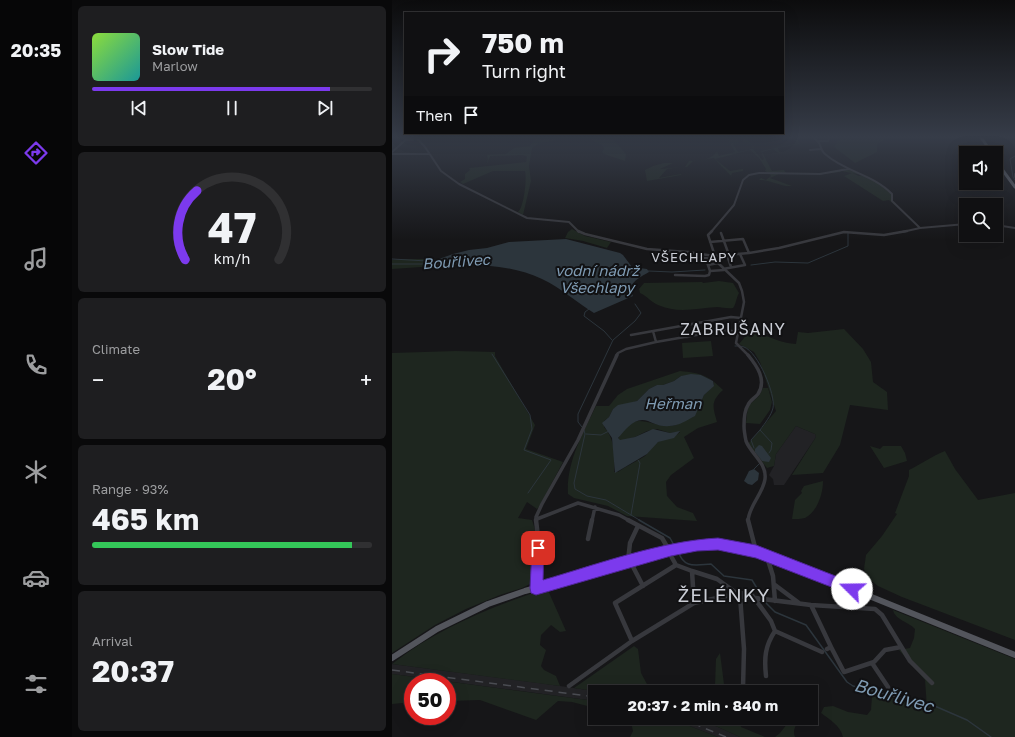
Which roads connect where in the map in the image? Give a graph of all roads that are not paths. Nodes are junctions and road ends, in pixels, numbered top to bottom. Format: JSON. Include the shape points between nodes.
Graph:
{"nodes":[{"id":1,"x":441,"y":170,"type":"edge"},
{"id":2,"x":842,"y":170,"type":"edge"},
{"id":3,"x":851,"y":170,"type":"edge"},
{"id":4,"x":1003,"y":170,"type":"edge"},
{"id":5,"x":1004,"y":170,"type":"edge"},
{"id":6,"x":1015,"y":174,"type":"edge"},
{"id":7,"x":1015,"y":177,"type":"edge"},
{"id":8,"x":1015,"y":184,"type":"edge"},
{"id":9,"x":1015,"y":187,"type":"edge"},
{"id":10,"x":959,"y":225,"type":"edge"},
{"id":11,"x":1003,"y":226,"type":"edge"},
{"id":12,"x":920,"y":228,"type":"junction"},
{"id":13,"x":1015,"y":228,"type":"edge"},
{"id":14,"x":721,"y":233,"type":"dead end"},
{"id":15,"x":741,"y":236,"type":"dead end"},
{"id":16,"x":743,"y":239,"type":"junction"},
{"id":17,"x":724,"y":241,"type":"junction"},
{"id":18,"x":710,"y":242,"type":"junction"},
{"id":19,"x":667,"y":252,"type":"junction"},
{"id":20,"x":749,"y":253,"type":"junction"},
{"id":21,"x":696,"y":254,"type":"junction"},
{"id":22,"x":740,"y":254,"type":"junction"},
{"id":23,"x":728,"y":255,"type":"junction"},
{"id":24,"x":666,"y":257,"type":"junction"},
{"id":25,"x":715,"y":257,"type":"junction"},
{"id":26,"x":657,"y":258,"type":"dead end"},
{"id":27,"x":705,"y":258,"type":"junction"},
{"id":28,"x":664,"y":260,"type":"dead end"},
{"id":29,"x":718,"y":263,"type":"junction"},
{"id":30,"x":708,"y":265,"type":"junction"},
{"id":31,"x":731,"y":267,"type":"junction"},
{"id":32,"x":723,"y":269,"type":"junction"},
{"id":33,"x":710,"y":271,"type":"junction"},
{"id":34,"x":675,"y":275,"type":"dead end"},
{"id":35,"x":741,"y":318,"type":"junction"},
{"id":36,"x":684,"y":325,"type":"junction"},
{"id":37,"x":772,"y":328,"type":"dead end"},
{"id":38,"x":738,"y":330,"type":"junction"},
{"id":39,"x":652,"y":331,"type":"junction"},
{"id":40,"x":631,"y":335,"type":"dead end"},
{"id":41,"x":687,"y":337,"type":"junction"},
{"id":42,"x":656,"y":342,"type":"junction"},
{"id":43,"x":595,"y":507,"type":"junction"},
{"id":44,"x":537,"y":519,"type":"junction"},
{"id":45,"x":638,"y":526,"type":"junction"},
{"id":46,"x":588,"y":539,"type":"dead end"},
{"id":47,"x":670,"y":550,"type":"junction"},
{"id":48,"x":756,"y":552,"type":"junction"},
{"id":49,"x":766,"y":555,"type":"junction"},
{"id":50,"x":671,"y":556,"type":"dead end"},
{"id":51,"x":629,"y":561,"type":"junction"},
{"id":52,"x":676,"y":565,"type":"junction"},
{"id":53,"x":692,"y":571,"type":"junction"},
{"id":54,"x":774,"y":585,"type":"junction"},
{"id":55,"x":642,"y":586,"type":"junction"},
{"id":56,"x":536,"y":588,"type":"junction"},
{"id":57,"x":740,"y":596,"type":"junction"},
{"id":58,"x":754,"y":598,"type":"junction"},
{"id":59,"x":774,"y":601,"type":"junction"},
{"id":60,"x":694,"y":603,"type":"junction"},
{"id":61,"x":799,"y":603,"type":"junction"},
{"id":62,"x":811,"y":605,"type":"junction"},
{"id":63,"x":775,"y":631,"type":"junction"},
{"id":64,"x":632,"y":641,"type":"junction"},
{"id":65,"x":901,"y":647,"type":"junction"},
{"id":66,"x":822,"y":652,"type":"dead end"},
{"id":67,"x":1015,"y":655,"type":"edge"},
{"id":68,"x":392,"y":658,"type":"edge"},
{"id":69,"x":872,"y":663,"type":"junction"},
{"id":70,"x":766,"y":676,"type":"dead end"},
{"id":71,"x":932,"y":683,"type":"dead end"},
{"id":72,"x":743,"y":685,"type":"edge"},
{"id":73,"x":569,"y":686,"type":"dead end"},
{"id":74,"x":888,"y":687,"type":"dead end"}],
"edges":[{"from":1,"to":19,"type":"street","via":[[459,184],[527,218],[569,222],[584,234]]},
{"from":2,"to":18,"type":"street","via":[[827,174],[749,175],[742,182],[734,205],[708,235]]},
{"from":3,"to":12,"type":"street","via":[[878,181],[892,194],[892,201]]},
{"from":4,"to":9,"type":"highway"},
{"from":5,"to":8,"type":"highway"},
{"from":6,"to":7,"type":"street"},
{"from":10,"to":12,"type":"street"},
{"from":11,"to":13,"type":"street"},
{"from":12,"to":20,"type":"street","via":[[884,235],[844,232]]},
{"from":14,"to":17,"type":"street"},
{"from":15,"to":16,"type":"street"},
{"from":16,"to":17,"type":"street"},
{"from":16,"to":20,"type":"street"},
{"from":17,"to":18,"type":"street"},
{"from":17,"to":23,"type":"street"},
{"from":18,"to":25,"type":"street"},
{"from":19,"to":21,"type":"street"},
{"from":19,"to":24,"type":"street"},
{"from":20,"to":22,"type":"street"},
{"from":21,"to":25,"type":"street"},
{"from":21,"to":27,"type":"street"},
{"from":22,"to":23,"type":"street"},
{"from":22,"to":31,"type":"street","via":[[745,265]]},
{"from":23,"to":25,"type":"street"},
{"from":23,"to":31,"type":"street"},
{"from":24,"to":26,"type":"street"},
{"from":24,"to":28,"type":"street"},
{"from":25,"to":27,"type":"street"},
{"from":25,"to":29,"type":"street"},
{"from":27,"to":30,"type":"street"},
{"from":29,"to":30,"type":"street"},
{"from":29,"to":32,"type":"street"},
{"from":30,"to":33,"type":"street"},
{"from":31,"to":32,"type":"street"},
{"from":32,"to":33,"type":"street"},
{"from":32,"to":35,"type":"street","via":[[741,286],[744,302]]},
{"from":33,"to":34,"type":"street","via":[[705,276]]},
{"from":35,"to":36,"type":"street","via":[[732,317]]},
{"from":35,"to":38,"type":"street"},
{"from":36,"to":39,"type":"street"},
{"from":36,"to":41,"type":"street"},
{"from":37,"to":38,"type":"street","via":[[772,333]]},
{"from":38,"to":41,"type":"street"},
{"from":38,"to":48,"type":"street","via":[[736,343],[752,358],[761,381],[758,395],[747,406],[744,423],[746,442],[762,466],[765,477],[748,515]]},
{"from":39,"to":40,"type":"street"},
{"from":39,"to":42,"type":"street"},
{"from":41,"to":42,"type":"street"},
{"from":42,"to":44,"type":"street","via":[[618,353],[582,432],[542,504]]},
{"from":43,"to":44,"type":"street","via":[[573,504]]},
{"from":43,"to":45,"type":"street","via":[[612,512]]},
{"from":43,"to":46,"type":"street"},
{"from":44,"to":56,"type":"street"},
{"from":45,"to":47,"type":"street","via":[[662,538]]},
{"from":45,"to":51,"type":"street","via":[[629,544]]},
{"from":47,"to":48,"type":"main road","via":[[718,544]]},
{"from":47,"to":51,"type":"main road"},
{"from":48,"to":49,"type":"main road"},
{"from":49,"to":54,"type":"street"},
{"from":49,"to":67,"type":"main road"},
{"from":50,"to":52,"type":"street"},
{"from":51,"to":55,"type":"street"},
{"from":51,"to":56,"type":"main road"},
{"from":52,"to":53,"type":"street"},
{"from":52,"to":55,"type":"street"},
{"from":53,"to":58,"type":"street","via":[[717,579],[735,592],[752,595]]},
{"from":53,"to":60,"type":"street"},
{"from":54,"to":59,"type":"street"},
{"from":54,"to":61,"type":"street"},
{"from":55,"to":64,"type":"street","via":[[615,603]]},
{"from":56,"to":68,"type":"main road","via":[[503,598],[463,615]]},
{"from":57,"to":58,"type":"street"},
{"from":57,"to":60,"type":"street","via":[[730,595]]},
{"from":57,"to":72,"type":"street","via":[[744,649]]},
{"from":58,"to":59,"type":"street"},
{"from":58,"to":63,"type":"street"},
{"from":59,"to":61,"type":"street"},
{"from":60,"to":64,"type":"street"},
{"from":61,"to":62,"type":"street"},
{"from":62,"to":65,"type":"street","via":[[875,609],[882,615]]},
{"from":62,"to":69,"type":"street","via":[[829,648],[844,672]]},
{"from":63,"to":66,"type":"street"},
{"from":63,"to":70,"type":"street","via":[[765,648]]},
{"from":64,"to":73,"type":"street"},
{"from":65,"to":69,"type":"street","via":[[885,650]]},
{"from":65,"to":71,"type":"street","via":[[910,661]]},
{"from":69,"to":74,"type":"street"}]}
